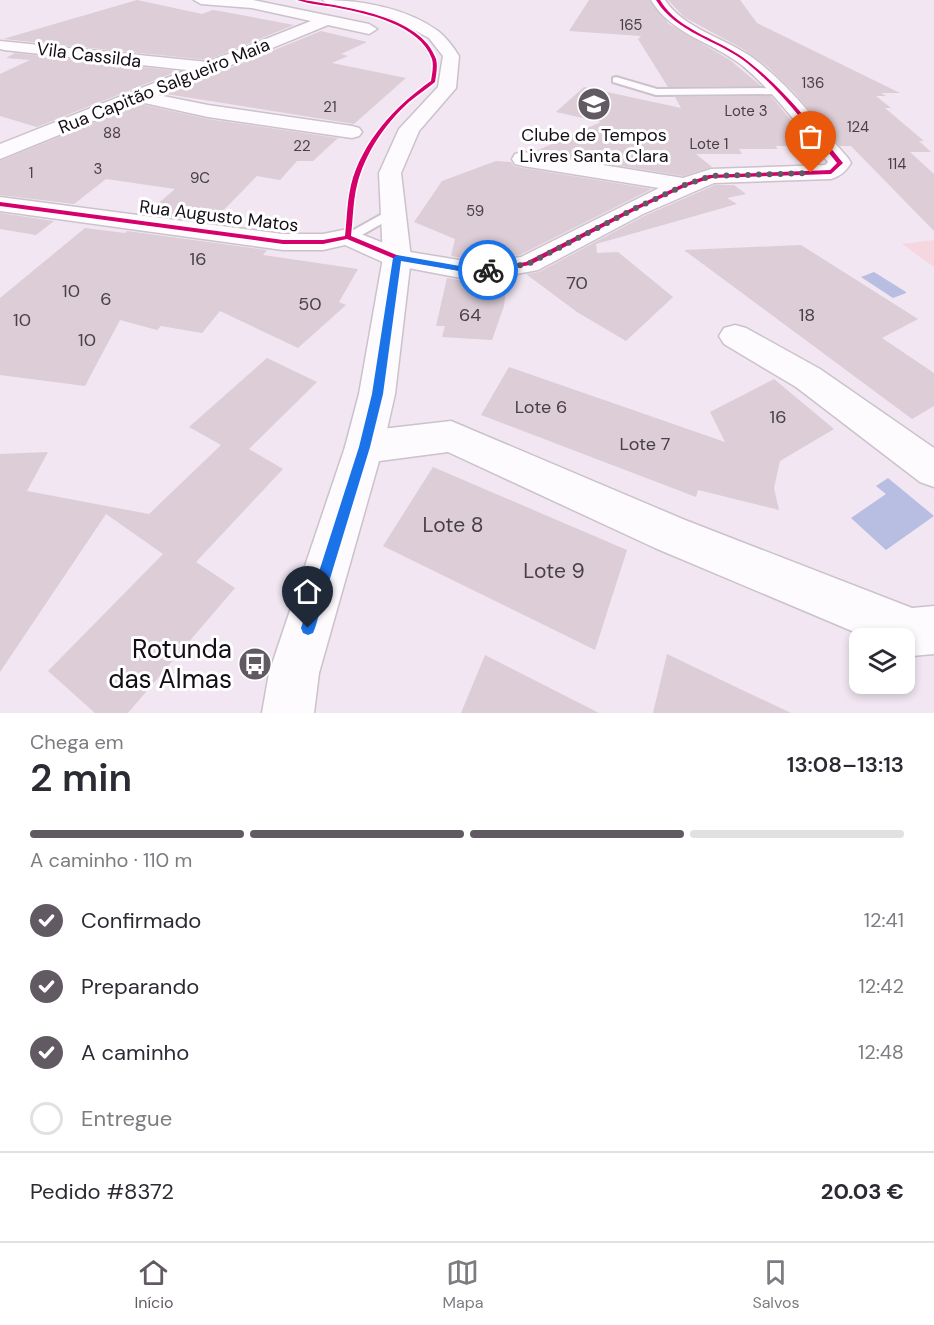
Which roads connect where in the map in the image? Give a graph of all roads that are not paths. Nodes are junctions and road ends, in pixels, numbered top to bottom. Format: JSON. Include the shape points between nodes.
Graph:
{"nodes":[{"id":1,"x":201,"y":0,"type":"edge"},
{"id":2,"x":330,"y":0,"type":"edge"},
{"id":3,"x":658,"y":0,"type":"edge"},
{"id":4,"x":327,"y":20,"type":"junction"},
{"id":5,"x":369,"y":29,"type":"dead end"},
{"id":6,"x":4,"y":45,"type":"dead end"},
{"id":7,"x":210,"y":67,"type":"junction"},
{"id":8,"x":616,"y":81,"type":"dead end"},
{"id":9,"x":778,"y":92,"type":"junction"},
{"id":10,"x":137,"y":96,"type":"junction"},
{"id":11,"x":352,"y":132,"type":"dead end"},
{"id":12,"x":0,"y":152,"type":"edge"},
{"id":13,"x":523,"y":159,"type":"dead end"},
{"id":14,"x":685,"y":185,"type":"junction"},
{"id":15,"x":0,"y":204,"type":"edge"},
{"id":16,"x":393,"y":212,"type":"junction"},
{"id":17,"x":348,"y":237,"type":"junction"},
{"id":18,"x":397,"y":258,"type":"junction"},
{"id":19,"x":735,"y":336,"type":"dead end"},
{"id":20,"x":364,"y":447,"type":"junction"},
{"id":21,"x":934,"y":470,"type":"edge"},
{"id":22,"x":934,"y":630,"type":"edge"},
{"id":23,"x":288,"y":713,"type":"edge"}],
"edges":[{"from":1,"to":4,"type":"street","name":"Rua Capitão Salgueiro Maia","via":[[252,4]]},
{"from":2,"to":16,"type":"street","via":[[396,15],[434,35],[451,56],[447,88],[409,129],[390,173]]},
{"from":3,"to":9,"type":"street","via":[[684,26],[732,51]]},
{"from":4,"to":5,"type":"street","name":"Rua Capitão Salgueiro Maia"},
{"from":4,"to":7,"type":"street","name":"Rua Capitão Salgueiro Maia"},
{"from":6,"to":7,"type":"street","name":"Vila Cassilda"},
{"from":7,"to":10,"type":"street","name":"Rua Capitão Salgueiro Maia"},
{"from":8,"to":9,"type":"lane","via":[[657,92]]},
{"from":9,"to":14,"type":"street","via":[[840,163],[831,172],[711,176]]},
{"from":10,"to":11,"type":"street","via":[[208,111]]},
{"from":10,"to":12,"type":"street","name":"Rua Capitão Salgueiro Maia"},
{"from":13,"to":14,"type":"street"},
{"from":14,"to":18,"type":"street","via":[[528,264],[477,272]]},
{"from":15,"to":17,"type":"street","name":"Rua Augusto Matos","via":[[283,242],[323,242]]},
{"from":16,"to":17,"type":"lane"},
{"from":16,"to":18,"type":"street"},
{"from":17,"to":18,"type":"street"},
{"from":18,"to":20,"type":"street","via":[[379,383]]},
{"from":19,"to":21,"type":"street","via":[[808,378]]},
{"from":20,"to":22,"type":"street","via":[[451,436],[670,534],[912,632]]},
{"from":20,"to":23,"type":"street","via":[[294,673]]}]}
